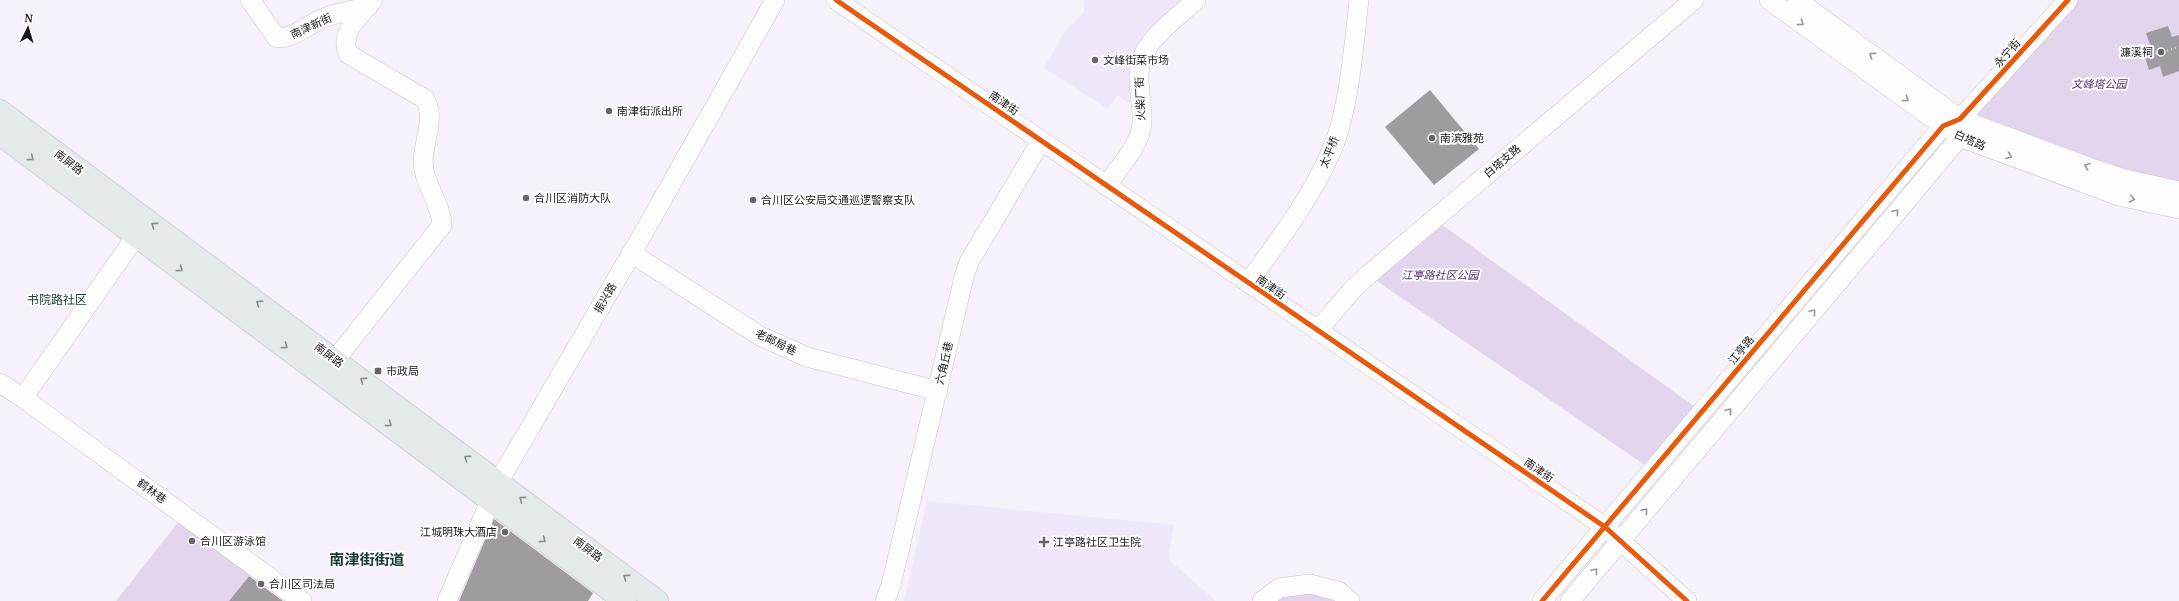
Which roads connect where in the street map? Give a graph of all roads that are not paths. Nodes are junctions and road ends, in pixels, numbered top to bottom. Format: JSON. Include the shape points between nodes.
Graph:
{"nodes":[{"id":1,"x":250,"y":0,"type":"edge"},
{"id":2,"x":775,"y":0,"type":"edge"},
{"id":3,"x":836,"y":0,"type":"edge"},
{"id":4,"x":1196,"y":0,"type":"edge"},
{"id":5,"x":1359,"y":0,"type":"edge"},
{"id":6,"x":1694,"y":0,"type":"edge"},
{"id":7,"x":1769,"y":0,"type":"edge"},
{"id":8,"x":1797,"y":0,"type":"edge"},
{"id":9,"x":2068,"y":0,"type":"edge"},
{"id":10,"x":370,"y":3,"type":"edge"},
{"id":11,"x":0,"y":111,"type":"edge"},
{"id":12,"x":1943,"y":126,"type":"junction"},
{"id":13,"x":1960,"y":128,"type":"junction"},
{"id":14,"x":0,"y":134,"type":"edge"},
{"id":15,"x":1042,"y":141,"type":"junction"},
{"id":16,"x":1106,"y":186,"type":"junction"},
{"id":17,"x":2179,"y":191,"type":"edge"},
{"id":18,"x":2179,"y":209,"type":"edge"},
{"id":19,"x":136,"y":236,"type":"junction"},
{"id":20,"x":631,"y":253,"type":"junction"},
{"id":21,"x":1248,"y":284,"type":"junction"},
{"id":22,"x":1317,"y":331,"type":"junction"},
{"id":23,"x":335,"y":360,"type":"junction"},
{"id":24,"x":0,"y":384,"type":"edge"},
{"id":25,"x":938,"y":390,"type":"junction"},
{"id":26,"x":23,"y":398,"type":"junction"},
{"id":27,"x":494,"y":490,"type":"junction"},
{"id":28,"x":1604,"y":527,"type":"junction"},
{"id":29,"x":1620,"y":541,"type":"junction"},
{"id":30,"x":302,"y":601,"type":"edge"},
{"id":31,"x":447,"y":601,"type":"edge"},
{"id":32,"x":625,"y":601,"type":"edge"},
{"id":33,"x":657,"y":601,"type":"edge"},
{"id":34,"x":885,"y":601,"type":"edge"},
{"id":35,"x":1262,"y":601,"type":"edge"},
{"id":36,"x":1350,"y":601,"type":"edge"},
{"id":37,"x":1542,"y":601,"type":"edge"},
{"id":38,"x":1570,"y":601,"type":"edge"},
{"id":39,"x":1687,"y":601,"type":"edge"}],
"edges":[{"from":1,"to":10,"type":"street","name":"南津新街","via":[[277,38],[291,36],[320,20]]},
{"from":2,"to":20,"type":"street","name":"振兴路"},
{"from":3,"to":15,"type":"street","name":"南津街"},
{"from":4,"to":16,"type":"street","name":"火柴厂街","via":[[1150,44],[1144,55],[1138,77],[1141,132]]},
{"from":5,"to":21,"type":"street","name":"太平桥","via":[[1354,52],[1341,120],[1332,151],[1311,194]]},
{"from":6,"to":22,"type":"street","name":"白塔支路","via":[[1368,275]]},
{"from":7,"to":12,"type":"street","name":"白塔路","one_way":true},
{"from":13,"to":8,"type":"street","name":"白塔路","one_way":true},
{"from":9,"to":13,"type":"street","name":"永宁街"},
{"from":10,"to":23,"type":"street","via":[[350,27],[345,45],[348,54],[425,99],[429,106],[430,119],[423,163],[442,216],[442,225]]},
{"from":23,"to":11,"type":"main road","name":"南屏路","one_way":true},
{"from":12,"to":13,"type":"street","name":"白塔路"},
{"from":12,"to":28,"type":"street","name":"江亭路"},
{"from":17,"to":13,"type":"street","name":"白塔路","one_way":true,"via":[[2125,179],[2054,154]]},
{"from":13,"to":18,"type":"street","name":"白塔路","one_way":true,"via":[[2112,194]]},
{"from":29,"to":13,"type":"street","one_way":true},
{"from":14,"to":19,"type":"main road","name":"南屏路","one_way":true},
{"from":15,"to":16,"type":"street","name":"南津街"},
{"from":15,"to":25,"type":"street","name":"六角丘巷","via":[[969,262]]},
{"from":16,"to":21,"type":"street","name":"南津街"},
{"from":19,"to":26,"type":"street"},
{"from":19,"to":27,"type":"main road","name":"南屏路","one_way":true},
{"from":20,"to":25,"type":"street","name":"老邮局巷","via":[[760,336],[807,357]]},
{"from":20,"to":27,"type":"street","name":"振兴路"},
{"from":21,"to":22,"type":"street","name":"南津街"},
{"from":22,"to":28,"type":"street","name":"南津街"},
{"from":27,"to":23,"type":"main road","name":"南屏路","one_way":true},
{"from":24,"to":26,"type":"street","name":"鹤林巷"},
{"from":25,"to":34,"type":"street","name":"六角丘巷"},
{"from":26,"to":30,"type":"street","name":"鹤林巷"},
{"from":27,"to":31,"type":"street","name":"振兴路"},
{"from":27,"to":32,"type":"main road","name":"南屏路","one_way":true},
{"from":33,"to":27,"type":"main road","name":"南屏路","one_way":true},
{"from":28,"to":29,"type":"street","name":"南津街"},
{"from":28,"to":37,"type":"street","name":"江亭路"},
{"from":38,"to":29,"type":"street","one_way":true},
{"from":29,"to":39,"type":"street","name":"南津街"},
{"from":35,"to":36,"type":"street","via":[[1279,588],[1310,584],[1338,591]]}]}
